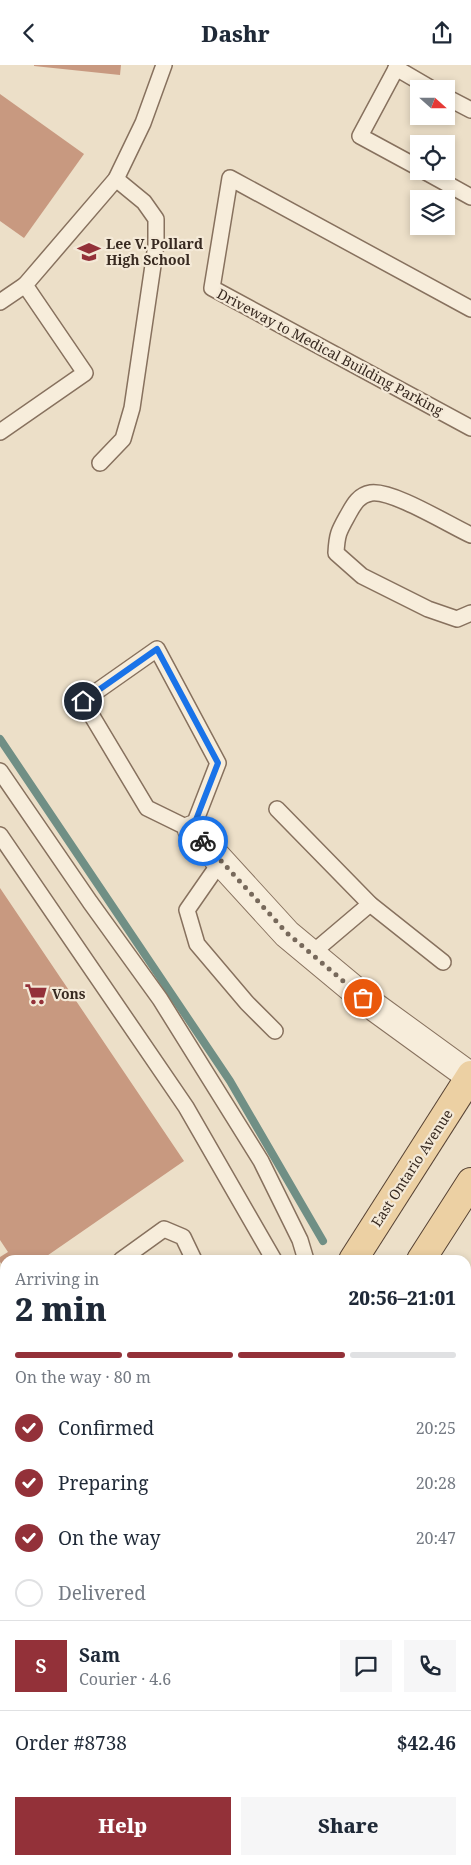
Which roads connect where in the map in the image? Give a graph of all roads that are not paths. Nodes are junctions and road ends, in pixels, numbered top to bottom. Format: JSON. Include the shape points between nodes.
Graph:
{"nodes":[{"id":1,"x":164,"y":65,"type":"edge"},
{"id":2,"x":397,"y":67,"type":"edge"},
{"id":3,"x":418,"y":80,"type":"edge"},
{"id":4,"x":455,"y":102,"type":"edge"},
{"id":5,"x":471,"y":110,"type":"edge"},
{"id":6,"x":410,"y":163,"type":"edge"},
{"id":7,"x":116,"y":179,"type":"junction"},
{"id":8,"x":440,"y":180,"type":"edge"},
{"id":9,"x":471,"y":197,"type":"edge"},
{"id":10,"x":25,"y":285,"type":"junction"},
{"id":11,"x":0,"y":302,"type":"edge"},
{"id":12,"x":471,"y":309,"type":"edge"},
{"id":13,"x":471,"y":428,"type":"edge"},
{"id":14,"x":0,"y":432,"type":"edge"},
{"id":15,"x":100,"y":463,"type":"dead end"},
{"id":16,"x":471,"y":535,"type":"edge"},
{"id":17,"x":471,"y":613,"type":"edge"},
{"id":18,"x":0,"y":771,"type":"edge"},
{"id":19,"x":276,"y":809,"type":"dead end"},
{"id":20,"x":192,"y":830,"type":"junction"},
{"id":21,"x":0,"y":835,"type":"edge"},
{"id":22,"x":221,"y":861,"type":"junction"},
{"id":23,"x":370,"y":904,"type":"junction"},
{"id":24,"x":311,"y":954,"type":"junction"},
{"id":25,"x":443,"y":962,"type":"dead end"},
{"id":26,"x":275,"y":1031,"type":"dead end"},
{"id":27,"x":471,"y":1076,"type":"edge"},
{"id":28,"x":471,"y":1182,"type":"edge"},
{"id":29,"x":128,"y":1255,"type":"edge"},
{"id":30,"x":192,"y":1255,"type":"edge"},
{"id":31,"x":271,"y":1255,"type":"edge"},
{"id":32,"x":304,"y":1255,"type":"edge"},
{"id":33,"x":356,"y":1255,"type":"edge"},
{"id":34,"x":424,"y":1255,"type":"edge"}],
"edges":[{"from":1,"to":7,"type":"lane","via":[[143,123]]},
{"from":2,"to":3,"type":"lane"},
{"from":2,"to":6,"type":"lane","via":[[360,136]]},
{"from":4,"to":5,"type":"lane"},
{"from":7,"to":10,"type":"lane"},
{"from":7,"to":15,"type":"lane","via":[[144,202],[156,219],[156,245],[132,408],[123,439]]},
{"from":8,"to":9,"type":"lane"},
{"from":10,"to":11,"type":"lane"},
{"from":10,"to":14,"type":"lane","via":[[85,373]]},
{"from":12,"to":13,"type":"lane","name":"Driveway to Medical Building Parking","via":[[230,178],[212,288]]},
{"from":16,"to":17,"type":"lane","via":[[416,507],[370,493],[355,501],[337,534],[336,553],[362,576],[428,609],[457,619]]},
{"from":18,"to":32,"type":"lane","via":[[160,999],[262,1161]]},
{"from":19,"to":23,"type":"lane"},
{"from":20,"to":20,"type":"lane","via":[[218,763],[157,649],[83,701],[147,808]]},
{"from":20,"to":22,"type":"street"},
{"from":21,"to":31,"type":"lane","via":[[186,1107]]},
{"from":22,"to":24,"type":"street","via":[[287,933]]},
{"from":22,"to":26,"type":"lane","via":[[187,910],[197,944]]},
{"from":23,"to":24,"type":"lane"},
{"from":23,"to":25,"type":"lane"},
{"from":24,"to":27,"type":"street","via":[[376,1008]]},
{"from":27,"to":33,"type":"main road","name":"East Ontario Avenue"},
{"from":28,"to":34,"type":"main road"},
{"from":29,"to":30,"type":"lane","via":[[164,1229],[183,1237]]}]}
